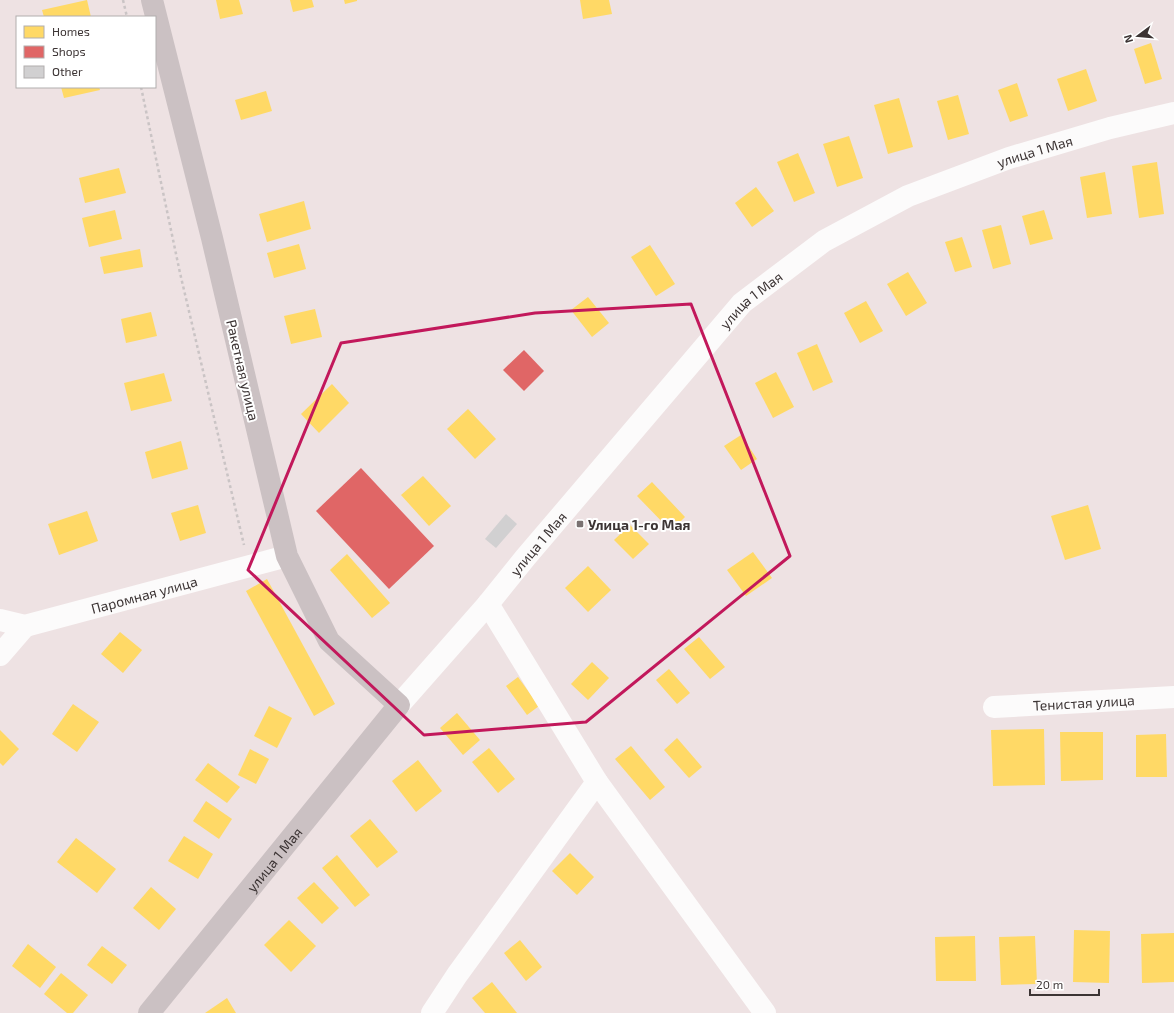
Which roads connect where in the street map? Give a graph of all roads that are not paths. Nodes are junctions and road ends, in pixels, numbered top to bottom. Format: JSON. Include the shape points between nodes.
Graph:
{"nodes":[{"id":1,"x":152,"y":0,"type":"edge"},
{"id":2,"x":1174,"y":113,"type":"edge"},
{"id":3,"x":287,"y":556,"type":"junction"},
{"id":4,"x":488,"y":604,"type":"junction"},
{"id":5,"x":0,"y":620,"type":"edge"},
{"id":6,"x":25,"y":626,"type":"junction"},
{"id":7,"x":0,"y":655,"type":"edge"},
{"id":8,"x":1174,"y":697,"type":"edge"},
{"id":9,"x":400,"y":705,"type":"junction"},
{"id":10,"x":994,"y":707,"type":"dead end"},
{"id":11,"x":597,"y":782,"type":"junction"},
{"id":12,"x":149,"y":1013,"type":"edge"},
{"id":13,"x":432,"y":1013,"type":"edge"},
{"id":14,"x":765,"y":1013,"type":"edge"}],
"edges":[{"from":1,"to":3,"type":"main road","name":"Ракетная улица","via":[[212,238]]},
{"from":2,"to":4,"type":"street","name":"улица 1 Мая","via":[[1110,128],[1009,158],[908,196],[824,241],[742,303]]},
{"from":3,"to":6,"type":"street","name":"Паромная улица"},
{"from":3,"to":9,"type":"main road","name":"Ракетная улица","via":[[330,641]]},
{"from":4,"to":9,"type":"street","name":"улица 1 Мая"},
{"from":4,"to":11,"type":"street"},
{"from":5,"to":6,"type":"street","name":"Паромная улица"},
{"from":6,"to":7,"type":"street"},
{"from":8,"to":10,"type":"street","name":"Тенистая улица"},
{"from":9,"to":12,"type":"main road","name":"улица 1 Мая"},
{"from":11,"to":13,"type":"street","via":[[457,974]]},
{"from":11,"to":14,"type":"street"}]}
